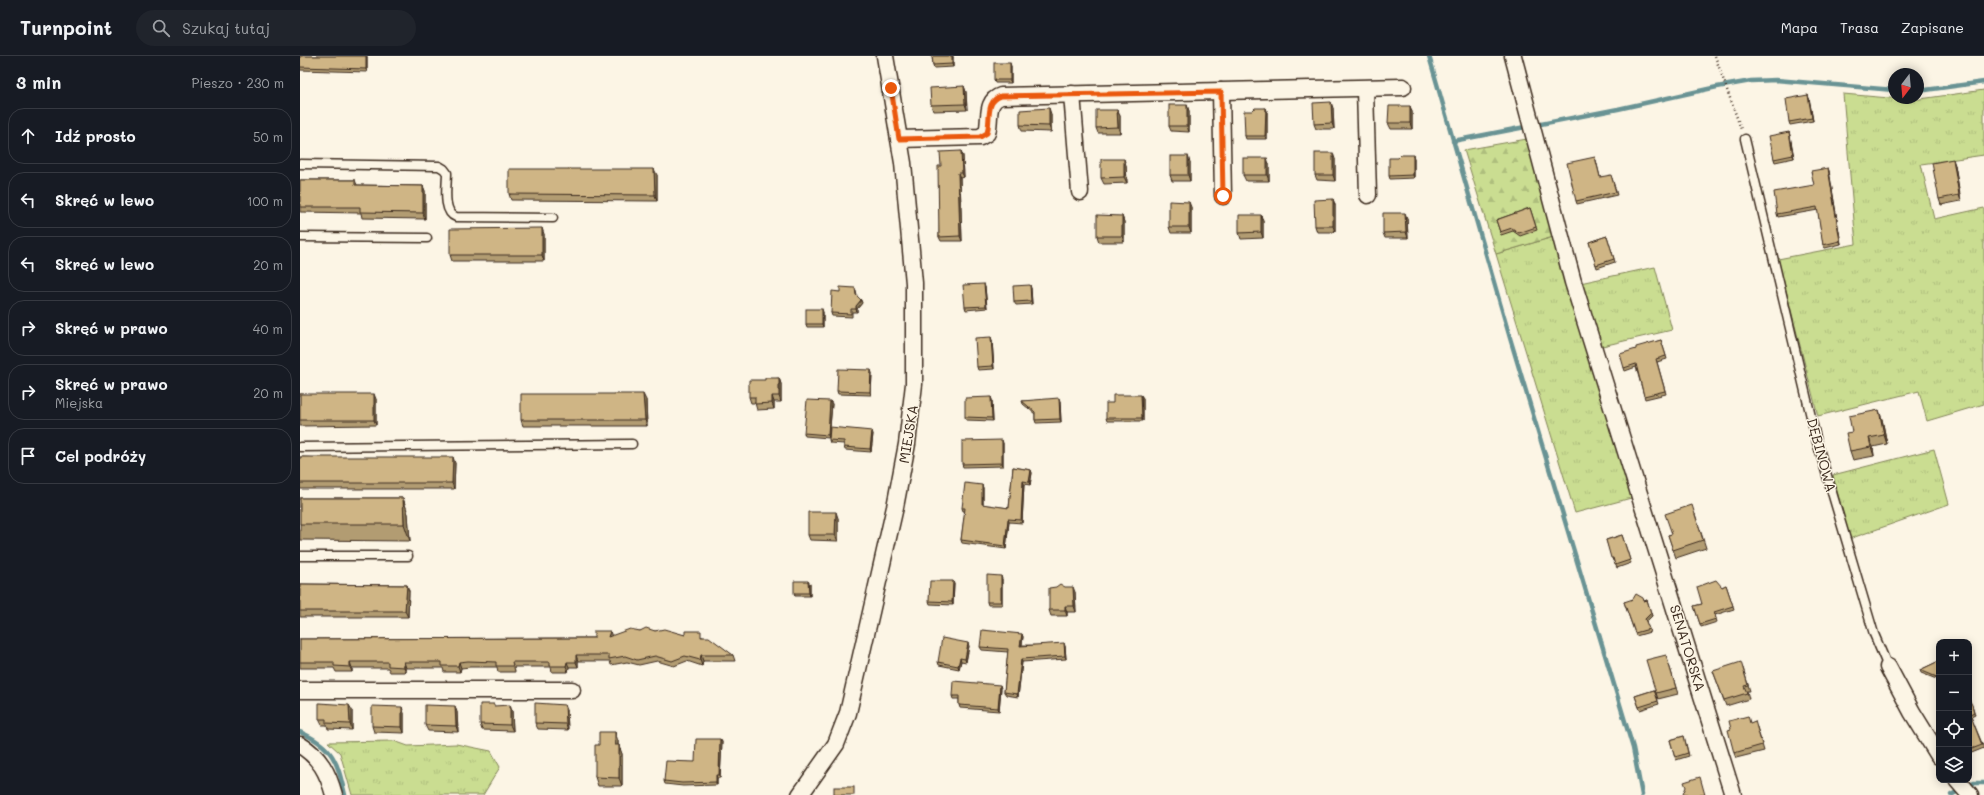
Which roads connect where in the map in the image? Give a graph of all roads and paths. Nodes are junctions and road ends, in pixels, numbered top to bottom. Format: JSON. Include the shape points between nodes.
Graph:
{"nodes":[{"id":1,"x":885,"y":56,"type":"edge"},
{"id":2,"x":1512,"y":56,"type":"edge"},
{"id":3,"x":1715,"y":56,"type":"edge"},
{"id":4,"x":1403,"y":87,"type":"dead end"},
{"id":5,"x":1365,"y":89,"type":"junction"},
{"id":6,"x":1221,"y":92,"type":"junction"},
{"id":7,"x":1072,"y":94,"type":"junction"},
{"id":8,"x":899,"y":139,"type":"junction"},
{"id":9,"x":1745,"y":140,"type":"joint"},
{"id":10,"x":300,"y":164,"type":"edge"},
{"id":11,"x":1080,"y":192,"type":"dead end"},
{"id":12,"x":1368,"y":195,"type":"dead end"},
{"id":13,"x":1223,"y":196,"type":"dead end"},
{"id":14,"x":553,"y":218,"type":"dead end"},
{"id":15,"x":300,"y":237,"type":"edge"},
{"id":16,"x":427,"y":238,"type":"dead end"},
{"id":17,"x":632,"y":444,"type":"dead end"},
{"id":18,"x":300,"y":447,"type":"edge"},
{"id":19,"x":300,"y":556,"type":"edge"},
{"id":20,"x":408,"y":556,"type":"dead end"},
{"id":21,"x":1888,"y":667,"type":"joint"},
{"id":22,"x":300,"y":690,"type":"edge"},
{"id":23,"x":572,"y":690,"type":"dead end"},
{"id":24,"x":300,"y":745,"type":"edge"},
{"id":25,"x":1936,"y":751,"type":"edge"},
{"id":26,"x":1961,"y":783,"type":"edge"},
{"id":27,"x":1970,"y":794,"type":"edge"},
{"id":28,"x":334,"y":795,"type":"edge"},
{"id":29,"x":800,"y":795,"type":"edge"},
{"id":30,"x":1733,"y":795,"type":"edge"}],
"edges":[{"from":1,"to":8,"type":"street","name":"MIEJSKA"},
{"from":2,"to":30,"type":"street","name":"SENATORSKA","via":[[1573,282]]},
{"from":3,"to":9,"type":"path"},
{"from":4,"to":5,"type":"street"},
{"from":5,"to":6,"type":"street"},
{"from":5,"to":12,"type":"street"},
{"from":6,"to":7,"type":"street"},
{"from":6,"to":13,"type":"street"},
{"from":7,"to":8,"type":"street","via":[[994,98],[990,104],[987,133],[980,137]]},
{"from":7,"to":11,"type":"street"},
{"from":8,"to":29,"type":"street","name":"MIEJSKA","via":[[914,283],[914,384],[910,427],[893,519],[848,713],[836,744]]},
{"from":9,"to":21,"type":"lane","name":"DĘBINOWA","via":[[1817,442],[1872,627]]},
{"from":10,"to":14,"type":"lane","via":[[439,166],[447,173],[447,209],[452,216]]},
{"from":15,"to":16,"type":"lane"},
{"from":17,"to":18,"type":"lane"},
{"from":19,"to":20,"type":"lane"},
{"from":21,"to":25,"type":"street","name":"DĘBINOWA"},
{"from":22,"to":23,"type":"street"},
{"from":24,"to":28,"type":"street","via":[[322,765],[328,774]]},
{"from":26,"to":27,"type":"street"}]}
